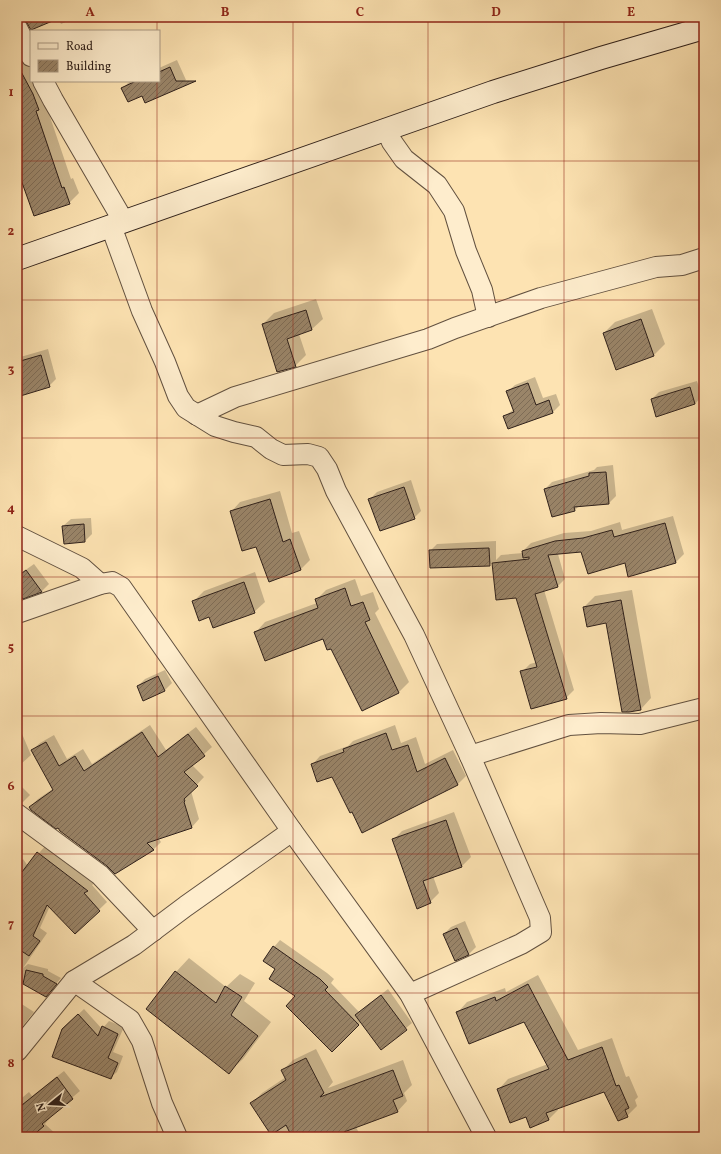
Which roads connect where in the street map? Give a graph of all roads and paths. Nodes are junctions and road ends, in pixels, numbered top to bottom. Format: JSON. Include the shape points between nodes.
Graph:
{"nodes":[{"id":1,"x":17,"y":28,"type":"edge"},
{"id":2,"x":704,"y":28,"type":"edge"},
{"id":3,"x":30,"y":54,"type":"edge"},
{"id":4,"x":44,"y":82,"type":"edge"},
{"id":5,"x":386,"y":129,"type":"junction"},
{"id":6,"x":117,"y":224,"type":"junction"},
{"id":7,"x":704,"y":258,"type":"edge"},
{"id":8,"x":17,"y":259,"type":"edge"},
{"id":9,"x":488,"y":317,"type":"junction"},
{"id":10,"x":197,"y":415,"type":"junction"},
{"id":11,"x":17,"y":536,"type":"edge"},
{"id":12,"x":100,"y":584,"type":"junction"},
{"id":13,"x":17,"y":613,"type":"edge"},
{"id":14,"x":704,"y":708,"type":"edge"},
{"id":15,"x":470,"y":756,"type":"junction"},
{"id":16,"x":17,"y":814,"type":"edge"},
{"id":17,"x":292,"y":831,"type":"junction"},
{"id":18,"x":153,"y":930,"type":"junction"},
{"id":19,"x":74,"y":981,"type":"junction"},
{"id":20,"x":410,"y":994,"type":"junction"},
{"id":21,"x":17,"y":1051,"type":"edge"},
{"id":22,"x":177,"y":1137,"type":"edge"},
{"id":23,"x":486,"y":1137,"type":"edge"}],
"edges":[{"from":1,"to":3,"type":"street"},
{"from":2,"to":5,"type":"main road","via":[[500,89]]},
{"from":4,"to":6,"type":"street"},
{"from":5,"to":6,"type":"main road"},
{"from":5,"to":9,"type":"street","via":[[404,159],[437,185],[454,211],[466,251],[482,290]]},
{"from":6,"to":8,"type":"main road"},
{"from":6,"to":10,"type":"street","via":[[142,311],[178,396],[186,408]]},
{"from":7,"to":9,"type":"street","via":[[682,265],[656,267],[541,298]]},
{"from":9,"to":10,"type":"street","via":[[428,339],[234,397]]},
{"from":10,"to":15,"type":"street","via":[[215,426],[256,437],[283,456],[308,454],[319,457],[414,635]]},
{"from":11,"to":12,"type":"street","via":[[82,568]]},
{"from":12,"to":13,"type":"street"},
{"from":12,"to":17,"type":"street","via":[[112,582],[121,587]]},
{"from":14,"to":15,"type":"street","via":[[640,724],[569,725]]},
{"from":15,"to":20,"type":"street","via":[[540,918],[542,932]]},
{"from":16,"to":18,"type":"street","via":[[100,875]]},
{"from":17,"to":18,"type":"street"},
{"from":17,"to":20,"type":"street"},
{"from":18,"to":19,"type":"street","via":[[134,945]]},
{"from":19,"to":21,"type":"street"},
{"from":19,"to":22,"type":"street","via":[[130,1020],[142,1041],[162,1103]]},
{"from":20,"to":23,"type":"street"}]}
